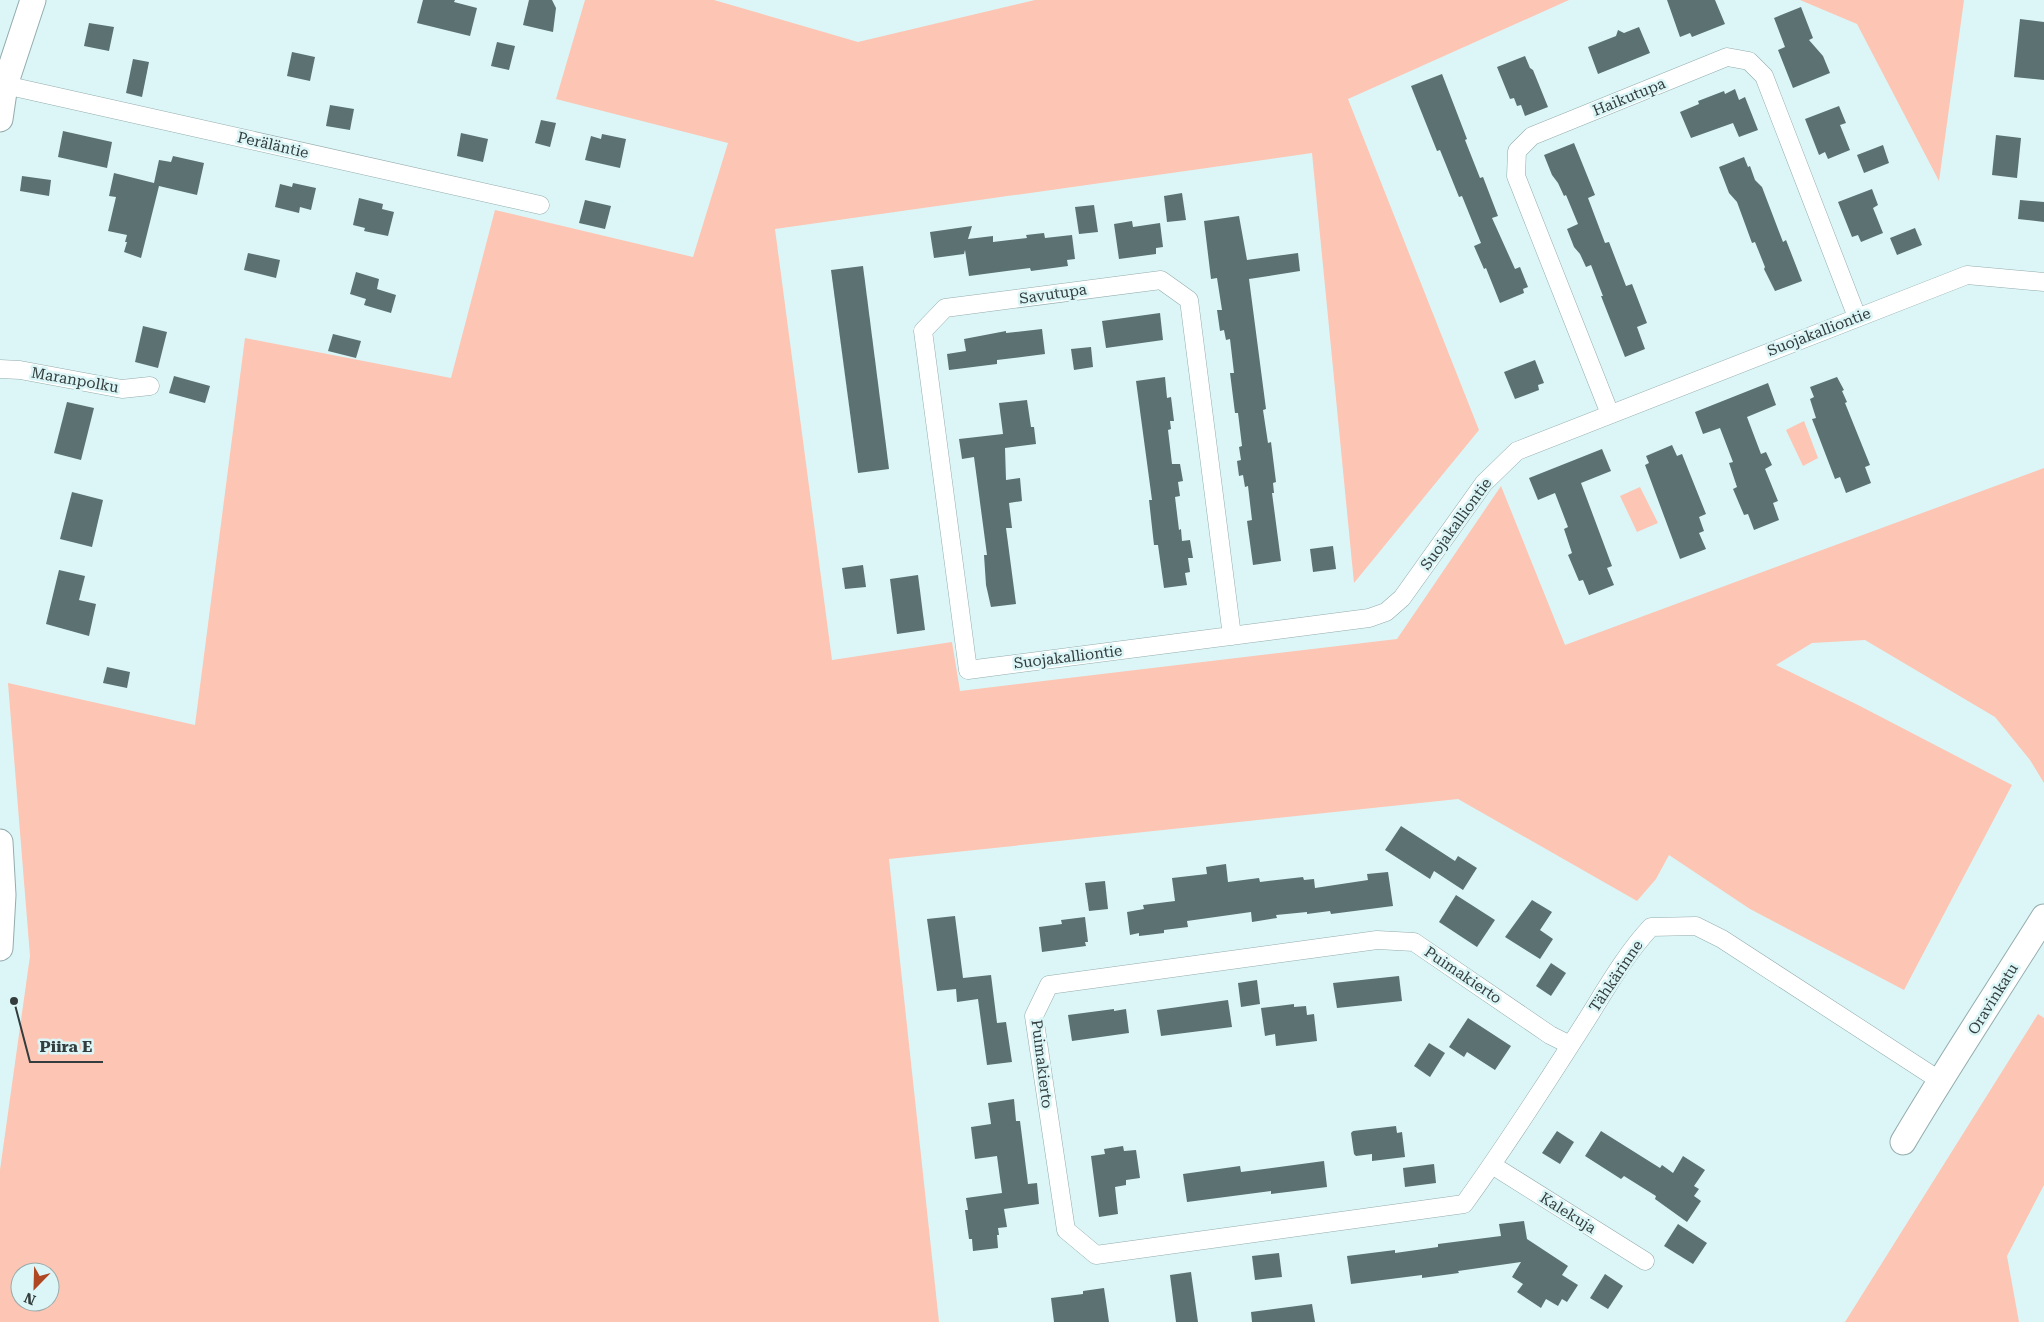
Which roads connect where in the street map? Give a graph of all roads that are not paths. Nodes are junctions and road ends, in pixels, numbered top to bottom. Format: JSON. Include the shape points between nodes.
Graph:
{"nodes":[{"id":1,"x":33,"y":0,"type":"edge"},
{"id":2,"x":6,"y":85,"type":"junction"},
{"id":3,"x":0,"y":119,"type":"edge"},
{"id":4,"x":540,"y":205,"type":"dead end"},
{"id":5,"x":2044,"y":282,"type":"edge"},
{"id":6,"x":1857,"y":317,"type":"junction"},
{"id":7,"x":0,"y":369,"type":"edge"},
{"id":8,"x":150,"y":386,"type":"dead end"},
{"id":9,"x":1610,"y":414,"type":"junction"},
{"id":10,"x":1232,"y":636,"type":"junction"},
{"id":11,"x":968,"y":670,"type":"joint"},
{"id":12,"x":0,"y":842,"type":"edge"},
{"id":13,"x":2044,"y":917,"type":"edge"},
{"id":14,"x":0,"y":948,"type":"edge"},
{"id":15,"x":1570,"y":1045,"type":"junction"},
{"id":16,"x":1939,"y":1080,"type":"junction"},
{"id":17,"x":1903,"y":1142,"type":"dead end"},
{"id":18,"x":1492,"y":1165,"type":"junction"},
{"id":19,"x":1464,"y":1204,"type":"joint"},
{"id":20,"x":1644,"y":1261,"type":"dead end"}],
"edges":[{"from":1,"to":2,"type":"street"},
{"from":2,"to":3,"type":"street"},
{"from":2,"to":4,"type":"street","name":"Peräläntie"},
{"from":5,"to":6,"type":"street","name":"Suojakalliontie","via":[[1967,275]]},
{"from":6,"to":9,"type":"street","name":"Suojakalliontie"},
{"from":6,"to":9,"type":"street","name":"Haikutupa","via":[[1764,76],[1748,61],[1726,57],[1532,136],[1516,152],[1516,176]]},
{"from":7,"to":8,"type":"street","name":"Maranpolku","via":[[122,389]]},
{"from":9,"to":10,"type":"street","name":"Suojakalliontie","via":[[1517,451],[1501,464],[1402,598],[1386,612],[1369,618]]},
{"from":10,"to":11,"type":"street","name":"Suojakalliontie"},
{"from":10,"to":11,"type":"street","name":"Savutupa","via":[[1189,300],[1162,280],[1152,281],[945,308],[924,331]]},
{"from":12,"to":14,"type":"street","via":[[3,895]]},
{"from":13,"to":16,"type":"street","name":"Oravinkatu"},
{"from":15,"to":16,"type":"street","name":"Tähkärinne","via":[[1636,943],[1651,927],[1696,926],[1722,939]]},
{"from":15,"to":18,"type":"street","name":"Tähkärinne"},
{"from":15,"to":19,"type":"street","name":"Puimakierto","via":[[1550,1035],[1414,942],[1376,940],[1049,985],[1034,1016],[1066,1230],[1096,1255]]},
{"from":16,"to":17,"type":"street","name":"Oravinkatu"},
{"from":18,"to":19,"type":"street","name":"Tähkärinne"},
{"from":18,"to":20,"type":"street","name":"Kalekuja"}]}
